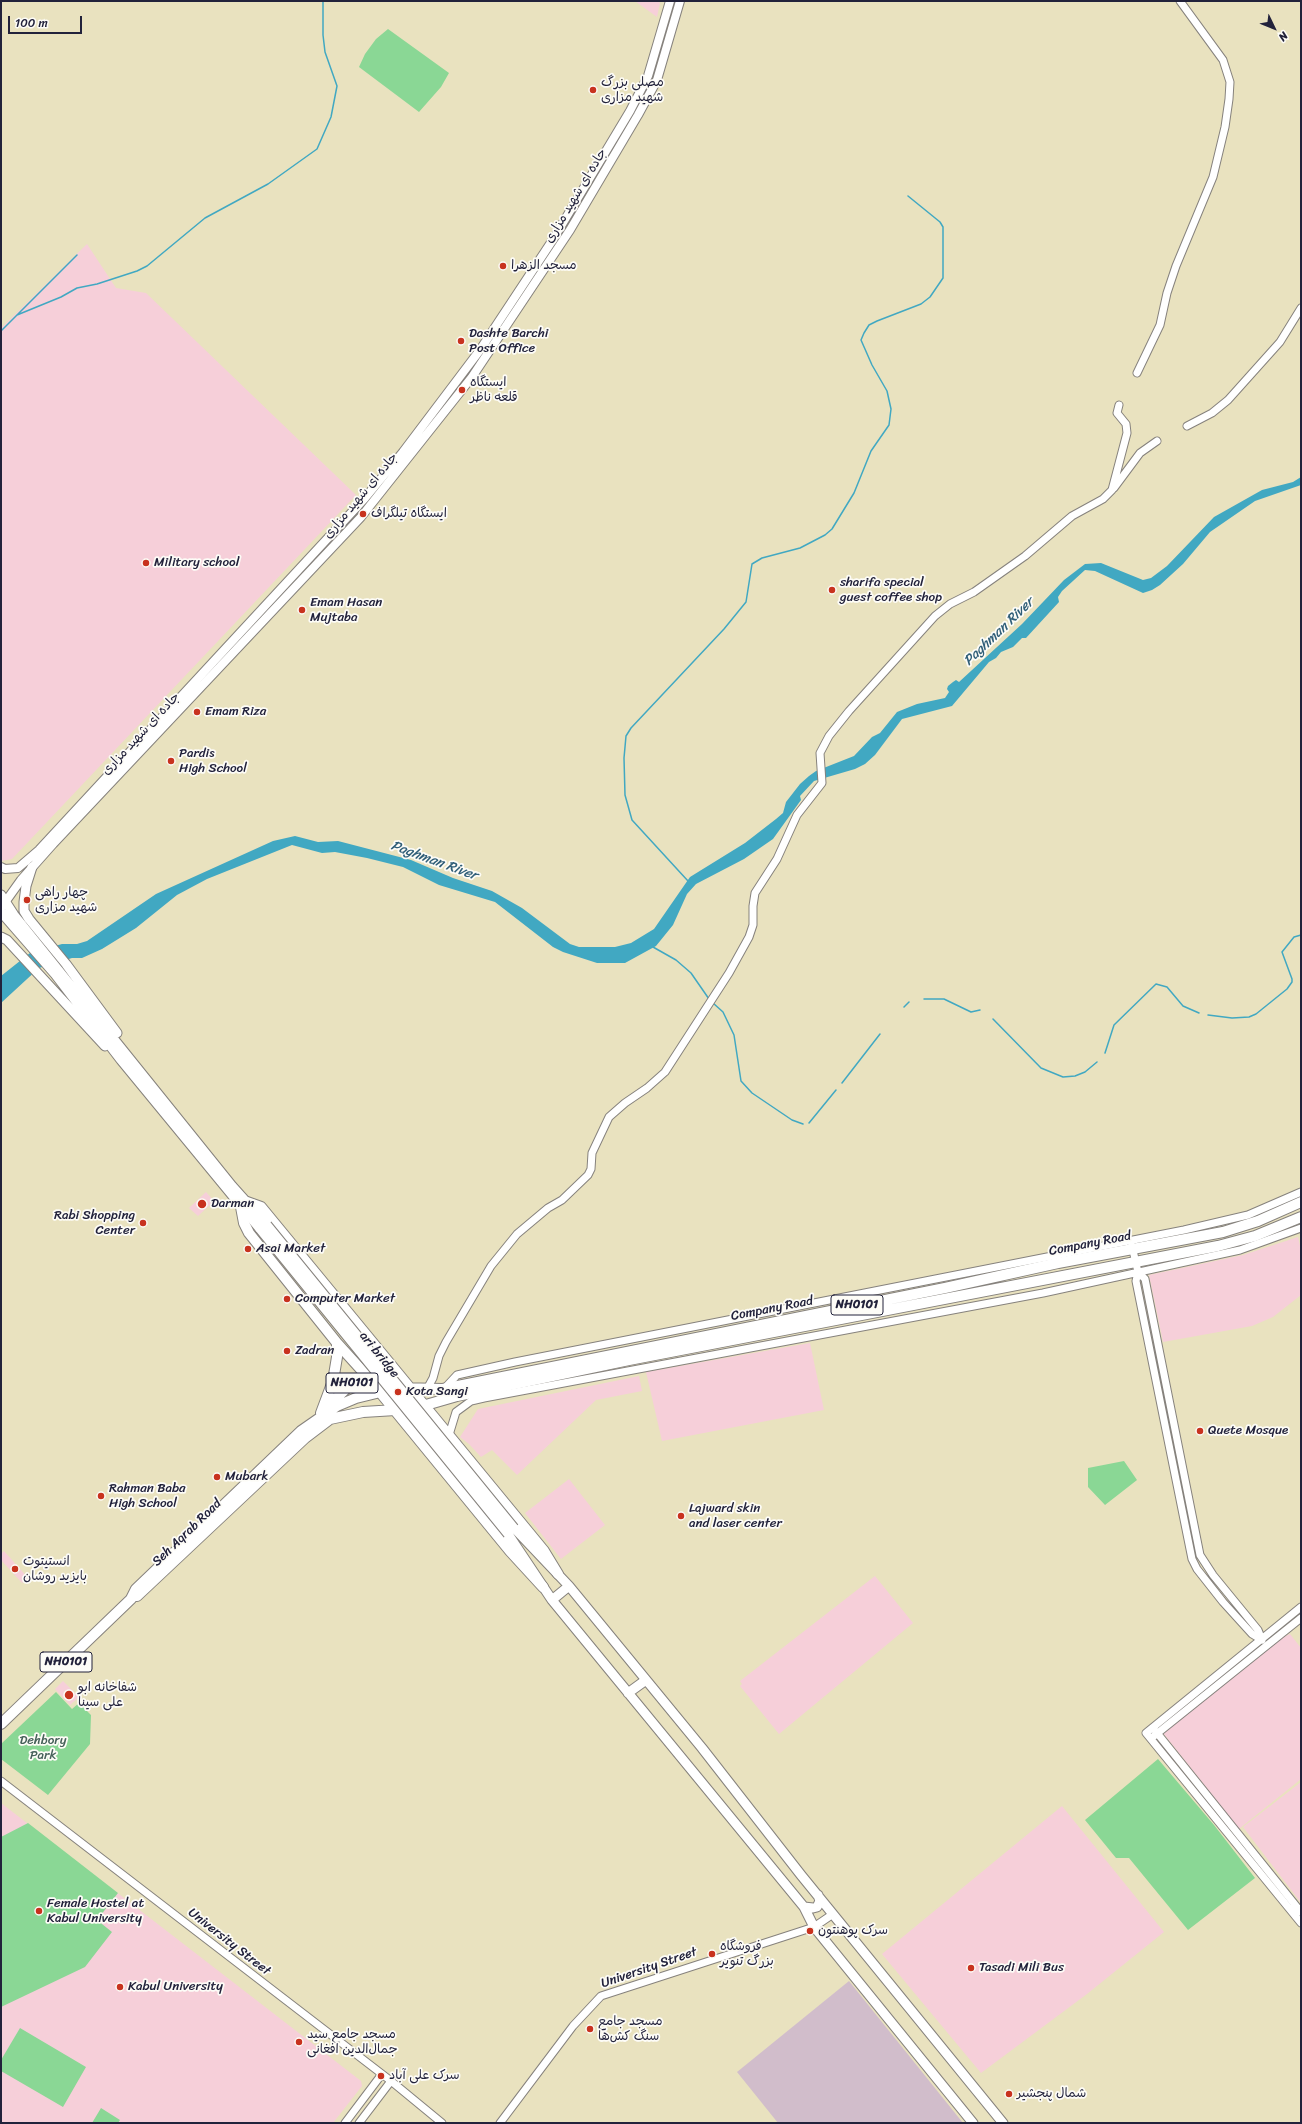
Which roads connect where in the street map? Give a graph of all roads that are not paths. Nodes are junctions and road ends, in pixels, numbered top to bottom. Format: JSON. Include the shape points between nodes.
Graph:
{"nodes":[{"id":1,"x":670,"y":1,"type":"edge"},
{"id":2,"x":680,"y":1,"type":"edge"},
{"id":3,"x":1180,"y":1,"type":"edge"},
{"id":4,"x":1301,"y":308,"type":"edge"},
{"id":5,"x":1137,"y":373,"type":"dead end"},
{"id":6,"x":1119,"y":405,"type":"dead end"},
{"id":7,"x":1187,"y":426,"type":"dead end"},
{"id":8,"x":1157,"y":442,"type":"dead end"},
{"id":9,"x":1112,"y":490,"type":"junction"},
{"id":10,"x":1,"y":867,"type":"edge"},
{"id":11,"x":32,"y":867,"type":"junction"},
{"id":12,"x":2,"y":902,"type":"edge"},
{"id":13,"x":1,"y":912,"type":"edge"},
{"id":14,"x":7,"y":919,"type":"junction"},
{"id":15,"x":4,"y":939,"type":"edge"},
{"id":16,"x":38,"y":943,"type":"junction"},
{"id":17,"x":60,"y":969,"type":"junction"},
{"id":18,"x":121,"y":1060,"type":"junction"},
{"id":19,"x":171,"y":1115,"type":"junction"},
{"id":20,"x":1301,"y":1192,"type":"edge"},
{"id":21,"x":1301,"y":1202,"type":"edge"},
{"id":22,"x":244,"y":1205,"type":"junction"},
{"id":23,"x":1301,"y":1217,"type":"edge"},
{"id":24,"x":1301,"y":1228,"type":"edge"},
{"id":25,"x":1132,"y":1244,"type":"junction"},
{"id":26,"x":1137,"y":1267,"type":"junction"},
{"id":27,"x":337,"y":1343,"type":"junction"},
{"id":28,"x":398,"y":1372,"type":"junction"},
{"id":29,"x":366,"y":1375,"type":"junction"},
{"id":30,"x":410,"y":1387,"type":"junction"},
{"id":31,"x":427,"y":1389,"type":"junction"},
{"id":32,"x":379,"y":1391,"type":"junction"},
{"id":33,"x":425,"y":1406,"type":"junction"},
{"id":34,"x":395,"y":1411,"type":"junction"},
{"id":35,"x":319,"y":1415,"type":"junction"},
{"id":36,"x":449,"y":1435,"type":"junction"},
{"id":37,"x":511,"y":1531,"type":"junction"},
{"id":38,"x":558,"y":1574,"type":"junction"},
{"id":39,"x":568,"y":1586,"type":"junction"},
{"id":40,"x":543,"y":1587,"type":"junction"},
{"id":41,"x":131,"y":1599,"type":"junction"},
{"id":42,"x":552,"y":1600,"type":"junction"},
{"id":43,"x":1298,"y":1609,"type":"edge"},
{"id":44,"x":1301,"y":1617,"type":"edge"},
{"id":45,"x":1262,"y":1640,"type":"junction"},
{"id":46,"x":646,"y":1680,"type":"junction"},
{"id":47,"x":1218,"y":1681,"type":"junction"},
{"id":48,"x":628,"y":1693,"type":"junction"},
{"id":49,"x":1,"y":1724,"type":"edge"},
{"id":50,"x":1155,"y":1731,"type":"junction"},
{"id":51,"x":1,"y":1781,"type":"edge"},
{"id":52,"x":818,"y":1895,"type":"junction"},
{"id":53,"x":804,"y":1907,"type":"junction"},
{"id":54,"x":1301,"y":1912,"type":"edge"},
{"id":55,"x":833,"y":1914,"type":"junction"},
{"id":56,"x":1301,"y":1923,"type":"edge"},
{"id":57,"x":814,"y":1927,"type":"junction"},
{"id":58,"x":382,"y":2074,"type":"junction"},
{"id":59,"x":391,"y":2081,"type":"junction"},
{"id":60,"x":345,"y":2123,"type":"edge"},
{"id":61,"x":359,"y":2123,"type":"edge"},
{"id":62,"x":442,"y":2123,"type":"edge"},
{"id":63,"x":500,"y":2123,"type":"edge"},
{"id":64,"x":973,"y":2123,"type":"edge"},
{"id":65,"x":1003,"y":2123,"type":"edge"}],
"edges":[{"from":1,"to":10,"type":"main road","name":"جاده ای شهید مزاری","via":[[648,76],[630,111],[502,317],[408,446],[366,498],[39,850],[18,868]]},
{"from":2,"to":11,"type":"main road","name":"جاده ای شهید مزاری","via":[[657,80],[638,115],[570,230],[472,377],[362,517]]},
{"from":3,"to":5,"type":"street","via":[[1223,60],[1230,82],[1229,99],[1213,177],[1176,266],[1160,325]]},
{"from":4,"to":7,"type":"street","via":[[1280,342],[1228,400],[1212,413]]},
{"from":6,"to":9,"type":"street","via":[[1117,413],[1126,424],[1127,433]]},
{"from":8,"to":9,"type":"street","via":[[1140,453]]},
{"from":9,"to":31,"type":"street","via":[[1103,499],[1072,516],[1025,556],[935,616],[838,725],[820,753],[819,788],[797,815],[777,859],[755,893],[753,924],[749,937],[729,973],[665,1072],[609,1117],[592,1152],[588,1175],[562,1200],[548,1208],[517,1234],[487,1271],[446,1342]]},
{"from":11,"to":12,"type":"main road","name":"جاده ای شهید مزاری"},
{"from":11,"to":16,"type":"main road","via":[[26,886],[24,911]]},
{"from":12,"to":16,"type":"main road"},
{"from":13,"to":14,"type":"main road"},
{"from":14,"to":15,"type":"main road"},
{"from":14,"to":16,"type":"main road"},
{"from":15,"to":18,"type":"main road","via":[[94,1037]]},
{"from":16,"to":17,"type":"main road"},
{"from":17,"to":18,"type":"main road"},
{"from":17,"to":19,"type":"main road","via":[[144,1075]]},
{"from":18,"to":19,"type":"main road"},
{"from":19,"to":22,"type":"main road","name":"ari bridge"},
{"from":20,"to":25,"type":"street","via":[[1248,1215]]},
{"from":21,"to":25,"type":"highway","name":"Company Road","number":"NH0101","via":[[1258,1221],[1223,1232]]},
{"from":22,"to":27,"type":"highway","via":[[244,1223],[254,1239]]},
{"from":22,"to":28,"type":"highway","via":[[261,1207]]},
{"from":22,"to":37,"type":"main road","name":"ari bridge","bridge":true},
{"from":23,"to":26,"type":"highway","name":"Company Road","number":"NH0101","via":[[1240,1240]]},
{"from":24,"to":26,"type":"street","via":[[1240,1250]]},
{"from":25,"to":26,"type":"street"},
{"from":25,"to":31,"type":"highway","name":"Company Road","number":"NH0101","via":[[443,1389]]},
{"from":26,"to":33,"type":"highway","name":"Company Road","number":"NH0101","via":[[629,1360],[457,1396]]},
{"from":26,"to":36,"type":"street","via":[[1042,1293],[471,1401],[456,1412]]},
{"from":26,"to":45,"type":"street","via":[[1136,1281],[1200,1555],[1213,1576],[1258,1630]]},
{"from":27,"to":29,"type":"highway"},
{"from":27,"to":35,"type":"highway","via":[[332,1381]]},
{"from":28,"to":29,"type":"highway","number":"NH0101"},
{"from":28,"to":30,"type":"highway"},
{"from":29,"to":32,"type":"highway"},
{"from":29,"to":35,"type":"highway","number":"NH0101","via":[[347,1387]]},
{"from":30,"to":31,"type":"highway","name":"Company Road","number":"NH0101"},
{"from":30,"to":32,"type":"highway","number":"NH0101"},
{"from":30,"to":33,"type":"highway"},
{"from":32,"to":34,"type":"highway"},
{"from":32,"to":35,"type":"highway","name":"Seh Aqrab Road","number":"NH0101"},
{"from":33,"to":34,"type":"highway","name":"Seh Aqrab Road","number":"NH0101"},
{"from":33,"to":36,"type":"highway"},
{"from":34,"to":40,"type":"highway","via":[[505,1546]]},
{"from":34,"to":41,"type":"highway","name":"Seh Aqrab Road","number":"NH0101","via":[[347,1414],[322,1423],[141,1594]]},
{"from":35,"to":41,"type":"highway","name":"Seh Aqrab Road","number":"NH0101","via":[[136,1589]]},
{"from":36,"to":38,"type":"highway","via":[[544,1551]]},
{"from":37,"to":38,"type":"main road"},
{"from":37,"to":40,"type":"main road"},
{"from":38,"to":39,"type":"main road"},
{"from":39,"to":42,"type":"main road"},
{"from":39,"to":46,"type":"main road"},
{"from":40,"to":42,"type":"main road"},
{"from":41,"to":49,"type":"highway","name":"Seh Aqrab Road","number":"NH0101"},
{"from":42,"to":48,"type":"main road"},
{"from":43,"to":44,"type":"street"},
{"from":43,"to":45,"type":"street"},
{"from":44,"to":47,"type":"street"},
{"from":45,"to":47,"type":"street"},
{"from":46,"to":48,"type":"main road"},
{"from":46,"to":52,"type":"main road"},
{"from":47,"to":50,"type":"street"},
{"from":48,"to":53,"type":"main road"},
{"from":50,"to":54,"type":"street"},
{"from":50,"to":56,"type":"street","via":[[1150,1738]]},
{"from":51,"to":58,"type":"street","name":"University Street"},
{"from":52,"to":53,"type":"main road","via":[[820,1901],[817,1907]]},
{"from":52,"to":55,"type":"main road"},
{"from":53,"to":57,"type":"main road"},
{"from":55,"to":57,"type":"street","name":"University Street"},
{"from":55,"to":65,"type":"main road"},
{"from":57,"to":63,"type":"street","name":"University Street","via":[[601,1996],[572,2026]]},
{"from":57,"to":64,"type":"main road"},
{"from":58,"to":59,"type":"street","name":"University Street"},
{"from":58,"to":60,"type":"street"},
{"from":59,"to":61,"type":"street"},
{"from":59,"to":62,"type":"street","name":"University Street"}]}
